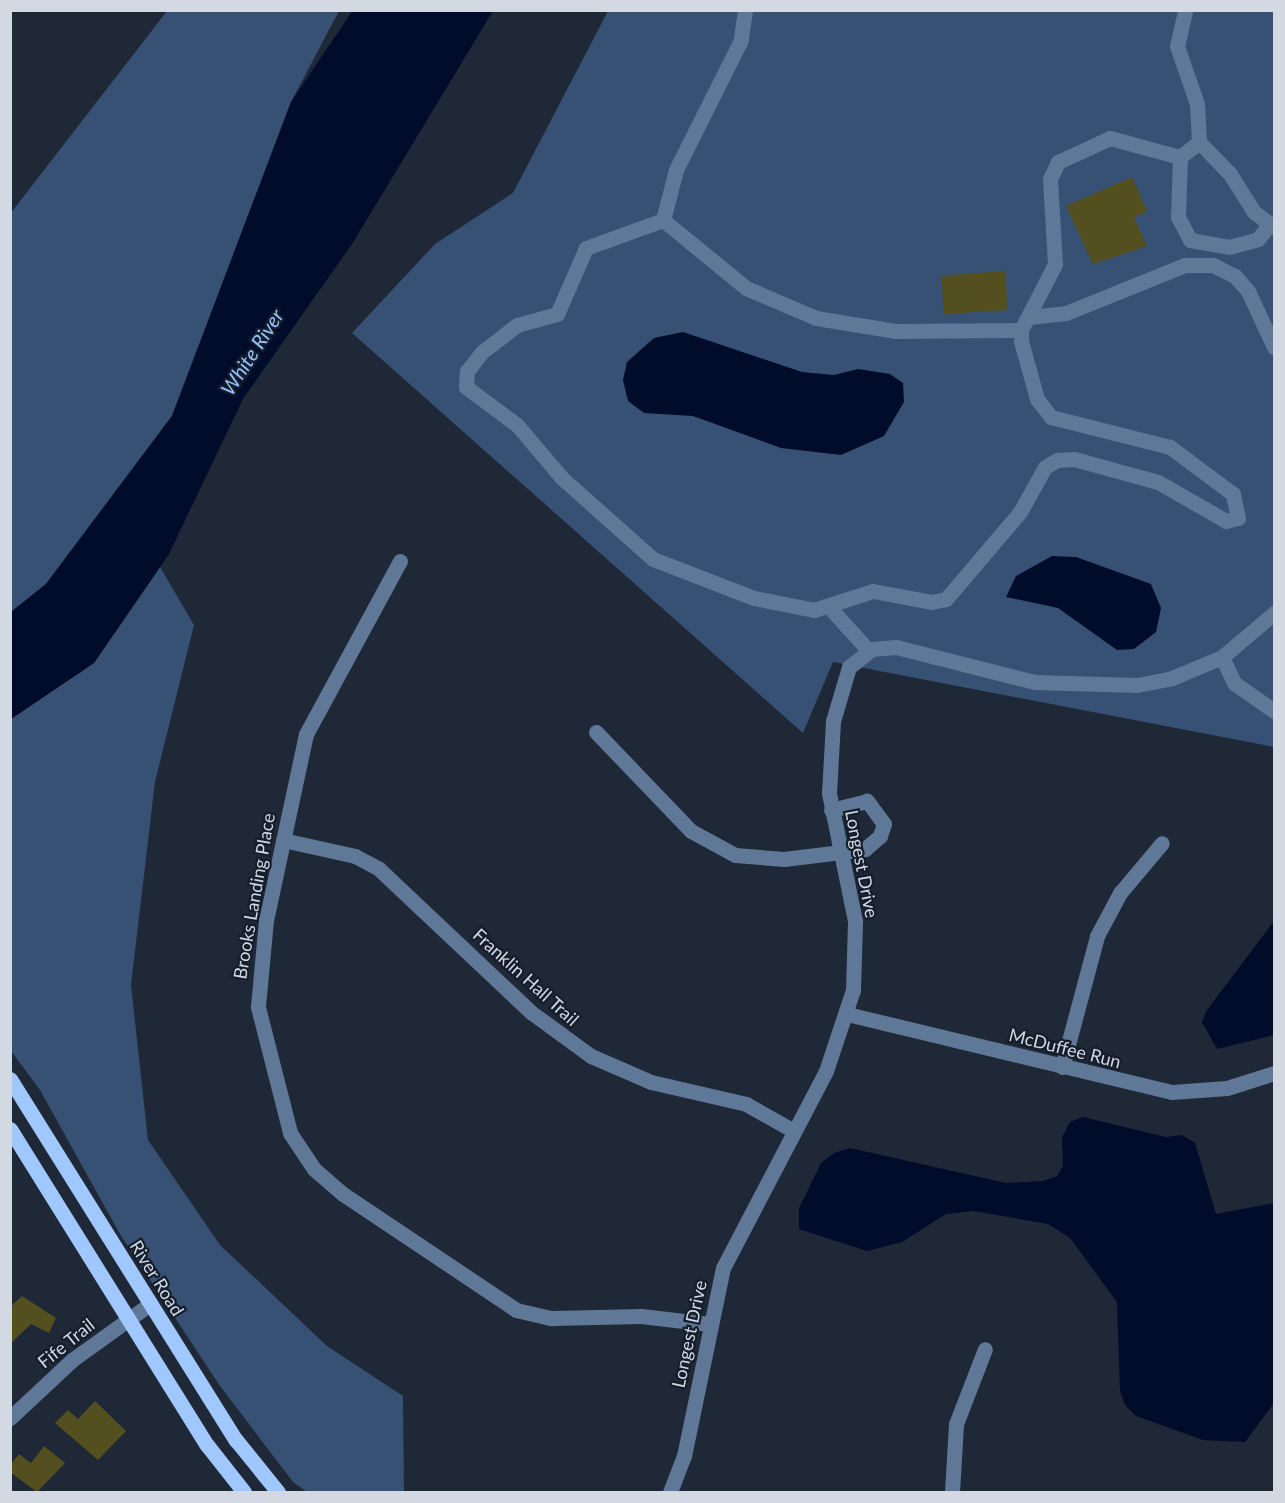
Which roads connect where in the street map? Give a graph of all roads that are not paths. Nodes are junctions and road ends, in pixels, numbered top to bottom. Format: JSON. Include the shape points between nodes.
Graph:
{"nodes":[{"id":1,"x":745,"y":10,"type":"edge"},
{"id":2,"x":1185,"y":10,"type":"edge"},
{"id":3,"x":1199,"y":142,"type":"junction"},
{"id":4,"x":1180,"y":157,"type":"junction"},
{"id":5,"x":663,"y":220,"type":"junction"},
{"id":6,"x":1271,"y":226,"type":"edge"},
{"id":7,"x":1029,"y":316,"type":"junction"},
{"id":8,"x":1021,"y":330,"type":"junction"},
{"id":9,"x":1275,"y":347,"type":"edge"},
{"id":10,"x":400,"y":561,"type":"dead end"},
{"id":11,"x":830,"y":608,"type":"junction"},
{"id":12,"x":1275,"y":613,"type":"edge"},
{"id":13,"x":869,"y":651,"type":"junction"},
{"id":14,"x":1222,"y":657,"type":"junction"},
{"id":15,"x":1275,"y":711,"type":"edge"},
{"id":16,"x":596,"y":732,"type":"dead end"},
{"id":17,"x":831,"y":810,"type":"junction"},
{"id":18,"x":283,"y":840,"type":"junction"},
{"id":19,"x":1162,"y":843,"type":"dead end"},
{"id":20,"x":840,"y":851,"type":"junction"},
{"id":21,"x":847,"y":1014,"type":"junction"},
{"id":22,"x":1062,"y":1067,"type":"junction"},
{"id":23,"x":1275,"y":1073,"type":"edge"},
{"id":24,"x":10,"y":1079,"type":"edge"},
{"id":25,"x":10,"y":1129,"type":"edge"},
{"id":26,"x":794,"y":1131,"type":"junction"},
{"id":27,"x":150,"y":1304,"type":"junction"},
{"id":28,"x":129,"y":1319,"type":"junction"},
{"id":29,"x":710,"y":1324,"type":"junction"},
{"id":30,"x":985,"y":1349,"type":"dead end"},
{"id":31,"x":10,"y":1418,"type":"edge"},
{"id":32,"x":244,"y":1492,"type":"edge"},
{"id":33,"x":278,"y":1492,"type":"edge"},
{"id":34,"x":670,"y":1492,"type":"edge"},
{"id":35,"x":952,"y":1492,"type":"edge"}],
"edges":[{"from":1,"to":5,"type":"street","via":[[738,50],[676,170]]},
{"from":2,"to":3,"type":"street","via":[[1177,46],[1197,104]]},
{"from":3,"to":4,"type":"street"},
{"from":3,"to":6,"type":"street"},
{"from":4,"to":6,"type":"street","via":[[1178,217],[1190,240],[1229,247],[1258,238]]},
{"from":4,"to":7,"type":"street","via":[[1118,137],[1087,144],[1058,162],[1050,179],[1055,264]]},
{"from":5,"to":8,"type":"street","via":[[746,288],[816,318],[895,331]]},
{"from":5,"to":11,"type":"street","via":[[586,248],[557,314],[517,325],[482,352],[467,371],[465,387],[517,425],[562,478],[653,559],[784,606]]},
{"from":7,"to":8,"type":"street"},
{"from":7,"to":9,"type":"street","via":[[1066,313],[1185,265],[1213,265],[1235,276],[1248,291]]},
{"from":8,"to":11,"type":"street","via":[[1037,399],[1051,417],[1170,447],[1233,494],[1238,518],[1226,521],[1158,482],[1057,460],[1045,467],[1020,512],[946,598],[931,602],[873,591]]},
{"from":10,"to":18,"type":"street","name":"Brooks Landing Place","via":[[306,734]]},
{"from":11,"to":13,"type":"street"},
{"from":12,"to":14,"type":"street"},
{"from":13,"to":14,"type":"street","via":[[896,647],[1005,676],[1100,687],[1172,678]]},
{"from":13,"to":17,"type":"street","name":"Longest Drive","via":[[849,667],[833,721]]},
{"from":14,"to":15,"type":"street","via":[[1234,683]]},
{"from":16,"to":20,"type":"street","via":[[691,831],[711,844],[758,859]]},
{"from":17,"to":20,"type":"street","name":"Longest Drive"},
{"from":17,"to":20,"type":"street","via":[[867,801],[884,824],[875,843]]},
{"from":18,"to":26,"type":"street","name":"Franklin Hall Trail","via":[[346,853],[379,869],[532,1013],[591,1056],[651,1082],[746,1104]]},
{"from":18,"to":29,"type":"street","name":"Brooks Landing Place","via":[[257,977],[258,1007],[290,1132],[314,1169],[516,1310],[552,1318],[641,1316]]},
{"from":19,"to":22,"type":"street","via":[[1120,892],[1097,936]]},
{"from":20,"to":21,"type":"street","name":"Longest Drive","via":[[855,921],[856,960]]},
{"from":21,"to":22,"type":"street","name":"McDuffee Run"},
{"from":21,"to":26,"type":"street","name":"Longest Drive"},
{"from":22,"to":23,"type":"street","name":"McDuffee Run","via":[[1172,1092],[1227,1088]]},
{"from":24,"to":27,"type":"main road","name":"River Road"},
{"from":25,"to":28,"type":"main road"},
{"from":26,"to":29,"type":"street","name":"Longest Drive","via":[[734,1239]]},
{"from":27,"to":28,"type":"street","name":"Fife Trail"},
{"from":27,"to":33,"type":"main road","name":"River Road","via":[[236,1440]]},
{"from":28,"to":31,"type":"street","name":"Fife Trail","via":[[72,1360]]},
{"from":28,"to":32,"type":"main road"},
{"from":29,"to":34,"type":"street","name":"Longest Drive","via":[[684,1456]]},
{"from":30,"to":35,"type":"street","via":[[956,1424]]}]}
